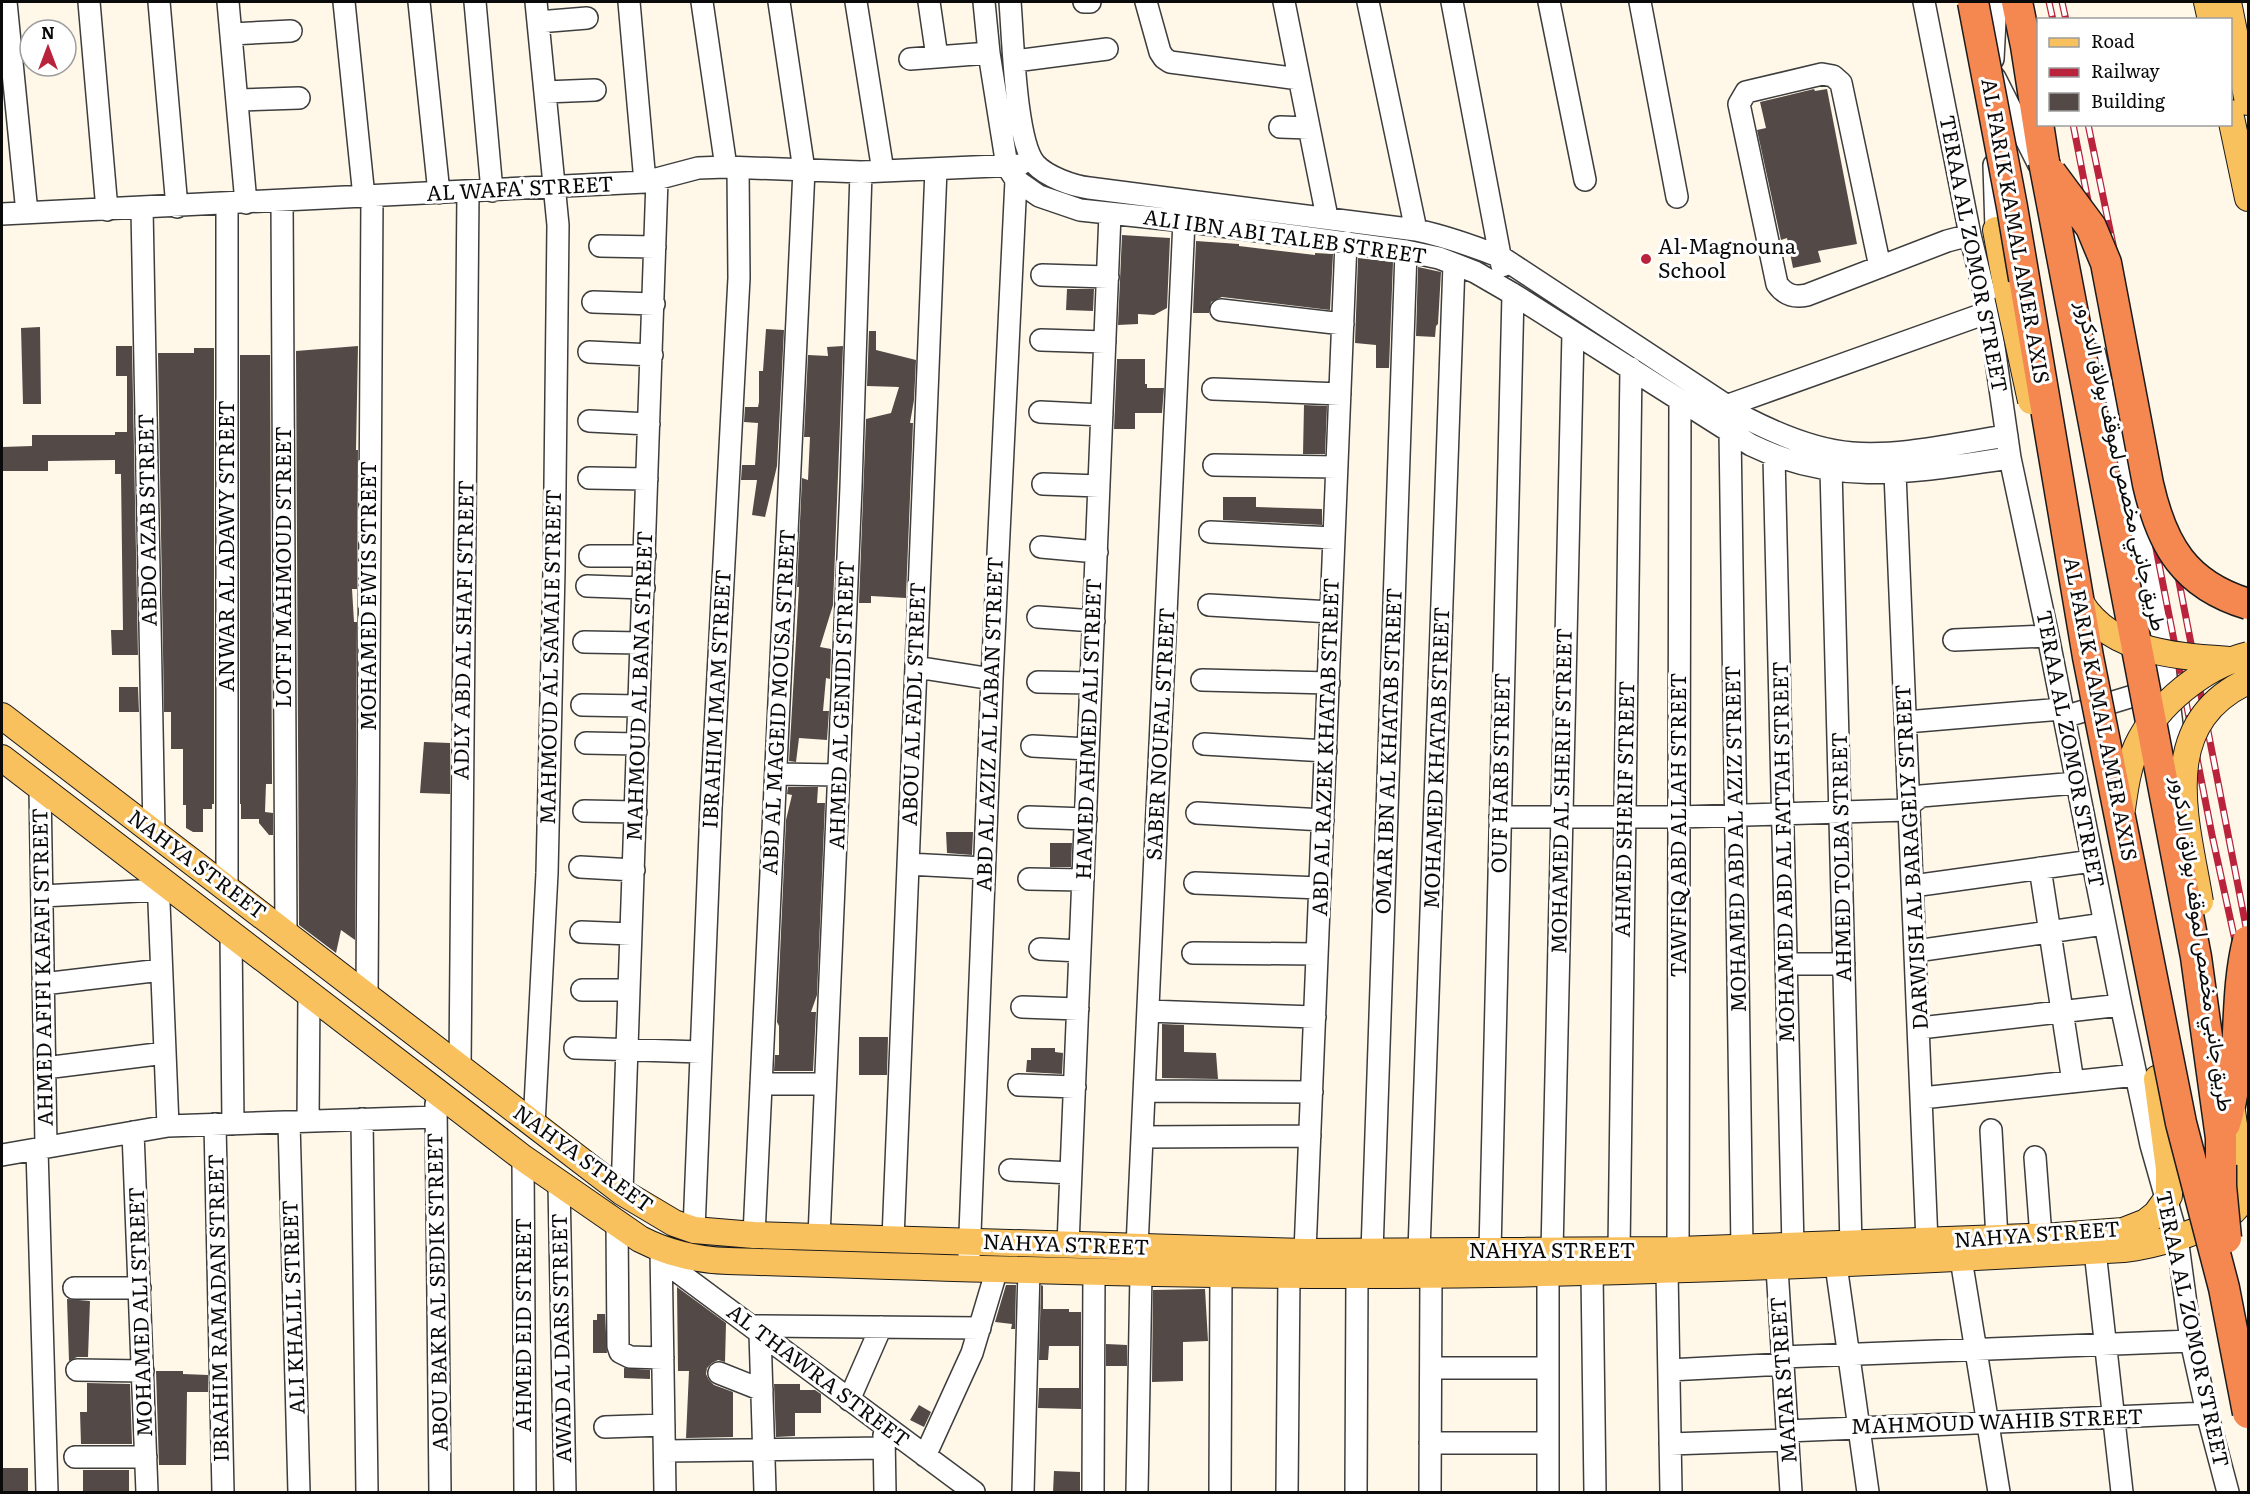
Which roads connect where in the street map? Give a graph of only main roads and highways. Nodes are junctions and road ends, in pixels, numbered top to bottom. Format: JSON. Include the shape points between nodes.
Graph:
{"nodes":[{"id":1,"x":1973,"y":2,"type":"edge"},
{"id":2,"x":2016,"y":2,"type":"edge"},
{"id":3,"x":2207,"y":2,"type":"edge"},
{"id":4,"x":2228,"y":2,"type":"edge"},
{"id":5,"x":2211,"y":18,"type":"edge"},
{"id":6,"x":2231,"y":18,"type":"edge"},
{"id":7,"x":2232,"y":22,"type":"edge"},
{"id":8,"x":2248,"y":102,"type":"edge"},
{"id":9,"x":2037,"y":113,"type":"edge"},
{"id":10,"x":2232,"y":122,"type":"edge"},
{"id":11,"x":2039,"y":126,"type":"edge"},
{"id":12,"x":2047,"y":174,"type":"junction"},
{"id":13,"x":2248,"y":198,"type":"edge"},
{"id":14,"x":1996,"y":230,"type":"road end"},
{"id":15,"x":2248,"y":604,"type":"edge"},
{"id":16,"x":2239,"y":658,"type":"edge"},
{"id":17,"x":2248,"y":681,"type":"edge"},
{"id":18,"x":2,"y":716,"type":"edge"},
{"id":19,"x":2,"y":758,"type":"edge"},
{"id":20,"x":2248,"y":941,"type":"edge"},
{"id":21,"x":465,"y":1072,"type":"junction"},
{"id":22,"x":441,"y":1104,"type":"junction"},
{"id":23,"x":2230,"y":1150,"type":"junction"},
{"id":24,"x":2169,"y":1169,"type":"junction"},
{"id":25,"x":2161,"y":1209,"type":"junction"},
{"id":26,"x":684,"y":1226,"type":"junction"},
{"id":27,"x":2171,"y":1239,"type":"junction"},
{"id":28,"x":661,"y":1255,"type":"junction"},
{"id":29,"x":1673,"y":1260,"type":"junction"},
{"id":30,"x":1550,"y":1262,"type":"junction"},
{"id":31,"x":2248,"y":1353,"type":"edge"},
{"id":32,"x":2248,"y":1413,"type":"edge"}],
"edges":[{"from":1,"to":32,"type":"highway","name":"AL FARIK KAMAL AMER AXIS","bridge":true,"via":[[2088,657],[2181,1123],[2224,1288]]},
{"from":2,"to":9,"type":"highway","name":"AL FARIK KAMAL AMER AXIS"},
{"from":3,"to":5,"type":"main road"},
{"from":4,"to":6,"type":"main road"},
{"from":7,"to":8,"type":"main road"},
{"from":10,"to":13,"type":"main road"},
{"from":11,"to":12,"type":"highway","name":"AL FARIK KAMAL AMER AXIS"},
{"from":12,"to":15,"type":"highway","bridge":true,"via":[[2091,227],[2106,263],[2148,484],[2164,536],[2183,565],[2199,580],[2216,592]]},
{"from":12,"to":23,"type":"highway","name":"AL FARIK KAMAL AMER AXIS","bridge":true},
{"from":14,"to":16,"type":"main road","bridge":true,"via":[[2065,561],[2080,602],[2090,616],[2125,642],[2177,656]]},
{"from":16,"to":24,"type":"main road","bridge":true,"via":[[2193,682],[2156,717],[2138,745],[2128,771],[2122,808],[2146,1077]]},
{"from":17,"to":23,"type":"main road","bridge":true,"via":[[2216,702],[2201,720],[2188,745],[2183,771]]},
{"from":18,"to":21,"type":"main road","name":"NAHYA STREET"},
{"from":19,"to":22,"type":"main road","name":"NAHYA STREET","via":[[158,884],[309,994]]},
{"from":20,"to":23,"type":"highway","bridge":true,"via":[[2240,993]]},
{"from":21,"to":22,"type":"main road"},
{"from":21,"to":26,"type":"main road","name":"NAHYA STREET","via":[[622,1192]]},
{"from":22,"to":28,"type":"main road","name":"NAHYA STREET"},
{"from":23,"to":24,"type":"main road","via":[[2221,1173],[2208,1178],[2180,1176]]},
{"from":23,"to":27,"type":"main road","name":"NAHYA STREET","via":[[2241,1188],[2238,1206],[2220,1221]]},
{"from":23,"to":31,"type":"highway","name":"AL FARIK KAMAL AMER AXIS","bridge":true,"via":[[2221,1186],[2226,1242]]},
{"from":24,"to":25,"type":"main road","via":[[2170,1186]]},
{"from":25,"to":27,"type":"main road"},
{"from":25,"to":29,"type":"main road","name":"NAHYA STREET","via":[[2141,1225],[2123,1231],[1743,1248]]},
{"from":26,"to":28,"type":"main road"},
{"from":26,"to":30,"type":"main road","name":"NAHYA STREET","via":[[754,1235],[969,1242],[1305,1252],[1490,1251]]},
{"from":27,"to":29,"type":"main road","name":"NAHYA STREET","via":[[2142,1248],[1777,1268]]},
{"from":28,"to":30,"type":"main road","name":"NAHYA STREET","via":[[707,1260],[1289,1275],[1431,1275]]},
{"from":29,"to":30,"type":"main road","name":"NAHYA STREET","via":[[1619,1250]]},
{"from":29,"to":30,"type":"main road","name":"NAHYA STREET","via":[[1592,1273]]}]}
